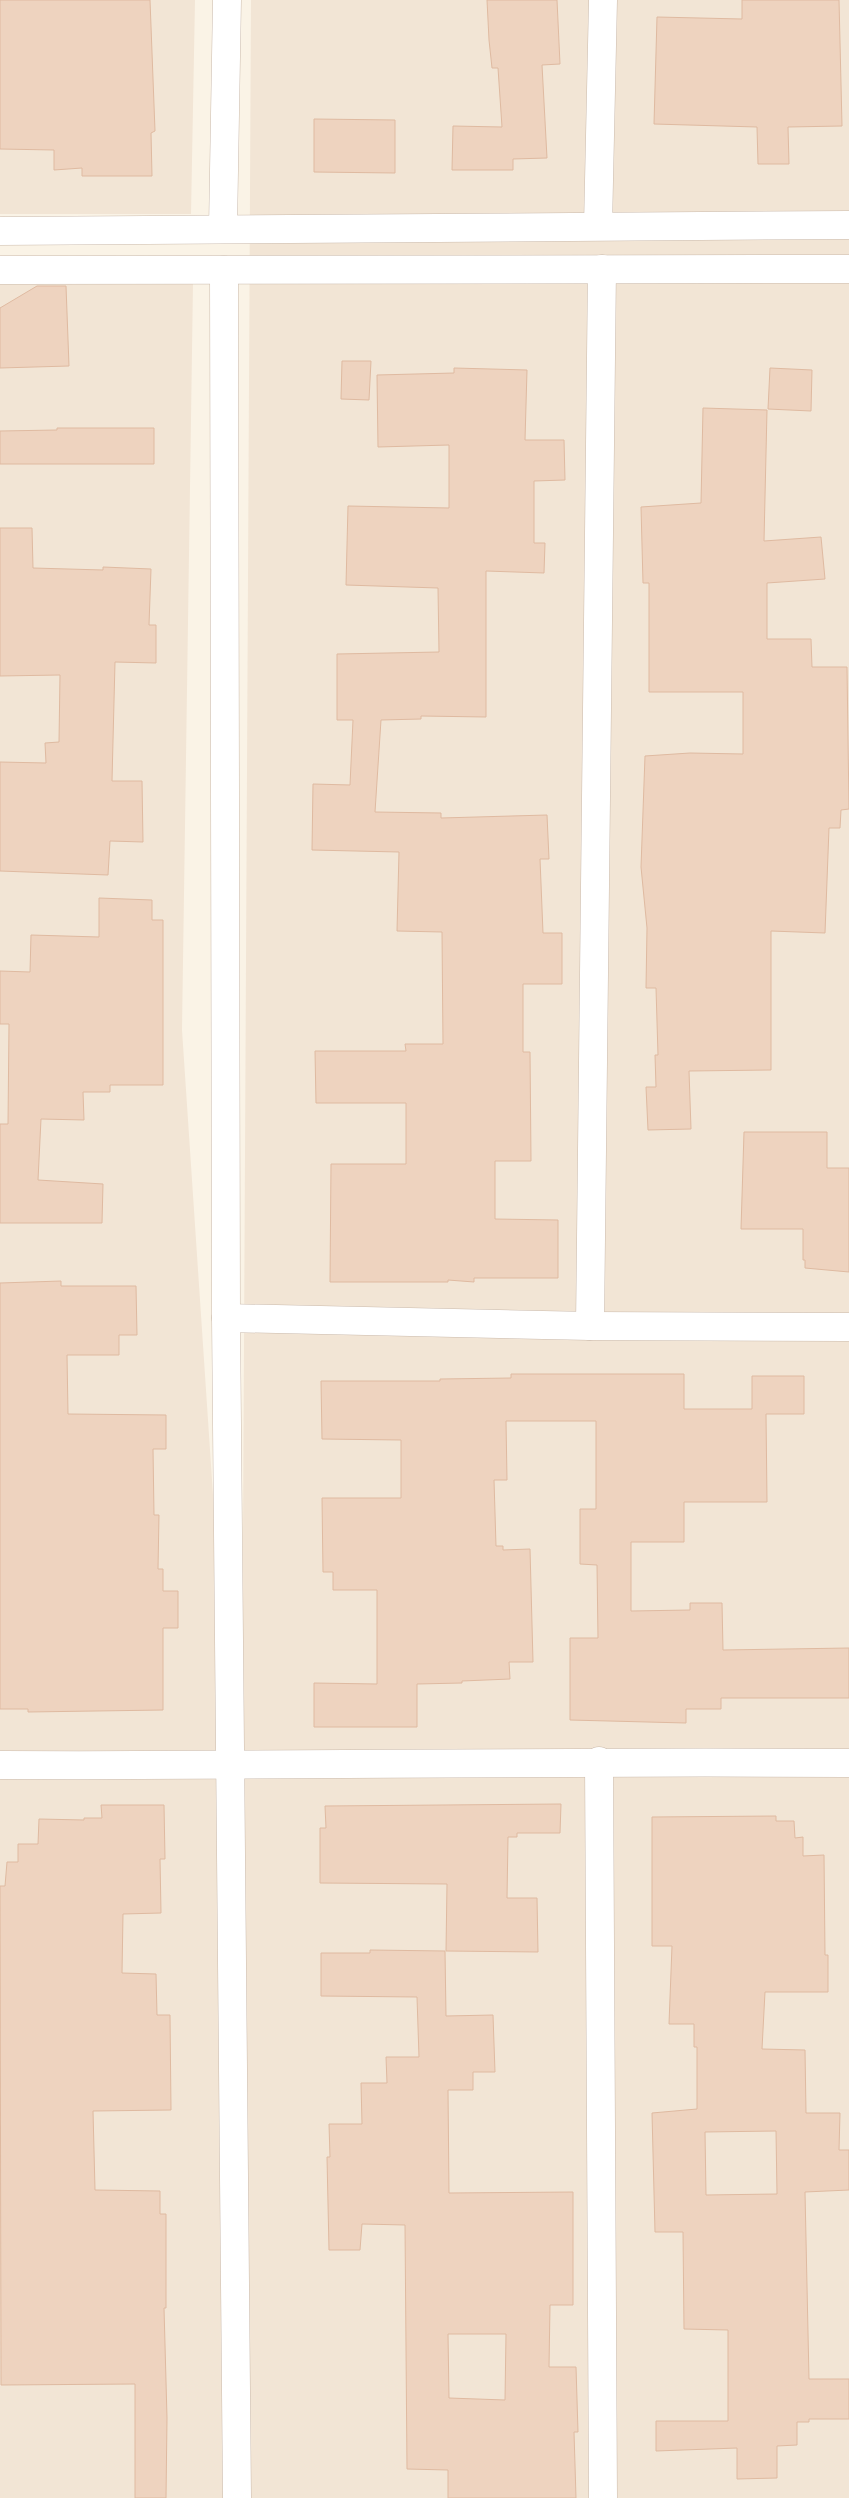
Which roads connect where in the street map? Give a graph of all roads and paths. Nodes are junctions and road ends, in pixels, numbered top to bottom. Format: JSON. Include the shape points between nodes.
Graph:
{"nodes":[{"id":1,"x":227,"y":0,"type":"edge"},
{"id":2,"x":603,"y":0,"type":"edge"},
{"id":3,"x":849,"y":225,"type":"edge"},
{"id":4,"x":598,"y":226,"type":"junction"},
{"id":5,"x":223,"y":228,"type":"junction"},
{"id":6,"x":0,"y":231,"type":"edge"},
{"id":7,"x":602,"y":269,"type":"junction"},
{"id":8,"x":849,"y":269,"type":"edge"},
{"id":9,"x":0,"y":270,"type":"edge"},
{"id":10,"x":224,"y":270,"type":"junction"},
{"id":11,"x":226,"y":1318,"type":"junction"},
{"id":12,"x":590,"y":1326,"type":"junction"},
{"id":13,"x":849,"y":1327,"type":"edge"},
{"id":14,"x":599,"y":1761,"type":"junction"},
{"id":15,"x":849,"y":1763,"type":"edge"},
{"id":16,"x":0,"y":1765,"type":"edge"},
{"id":17,"x":232,"y":1766,"type":"junction"},
{"id":18,"x":238,"y":2498,"type":"edge"},
{"id":19,"x":603,"y":2498,"type":"edge"}],
"edges":[{"from":1,"to":5,"type":"street"},
{"from":2,"to":4,"type":"street"},
{"from":3,"to":4,"type":"street"},
{"from":4,"to":5,"type":"street"},
{"from":5,"to":6,"type":"street"},
{"from":7,"to":8,"type":"street"},
{"from":7,"to":10,"type":"street"},
{"from":7,"to":12,"type":"street"},
{"from":9,"to":10,"type":"street"},
{"from":10,"to":11,"type":"street"},
{"from":11,"to":12,"type":"street"},
{"from":11,"to":17,"type":"street"},
{"from":12,"to":13,"type":"street"},
{"from":14,"to":15,"type":"street"},
{"from":14,"to":17,"type":"street"},
{"from":14,"to":19,"type":"street"},
{"from":16,"to":17,"type":"street"},
{"from":17,"to":18,"type":"street"}]}
